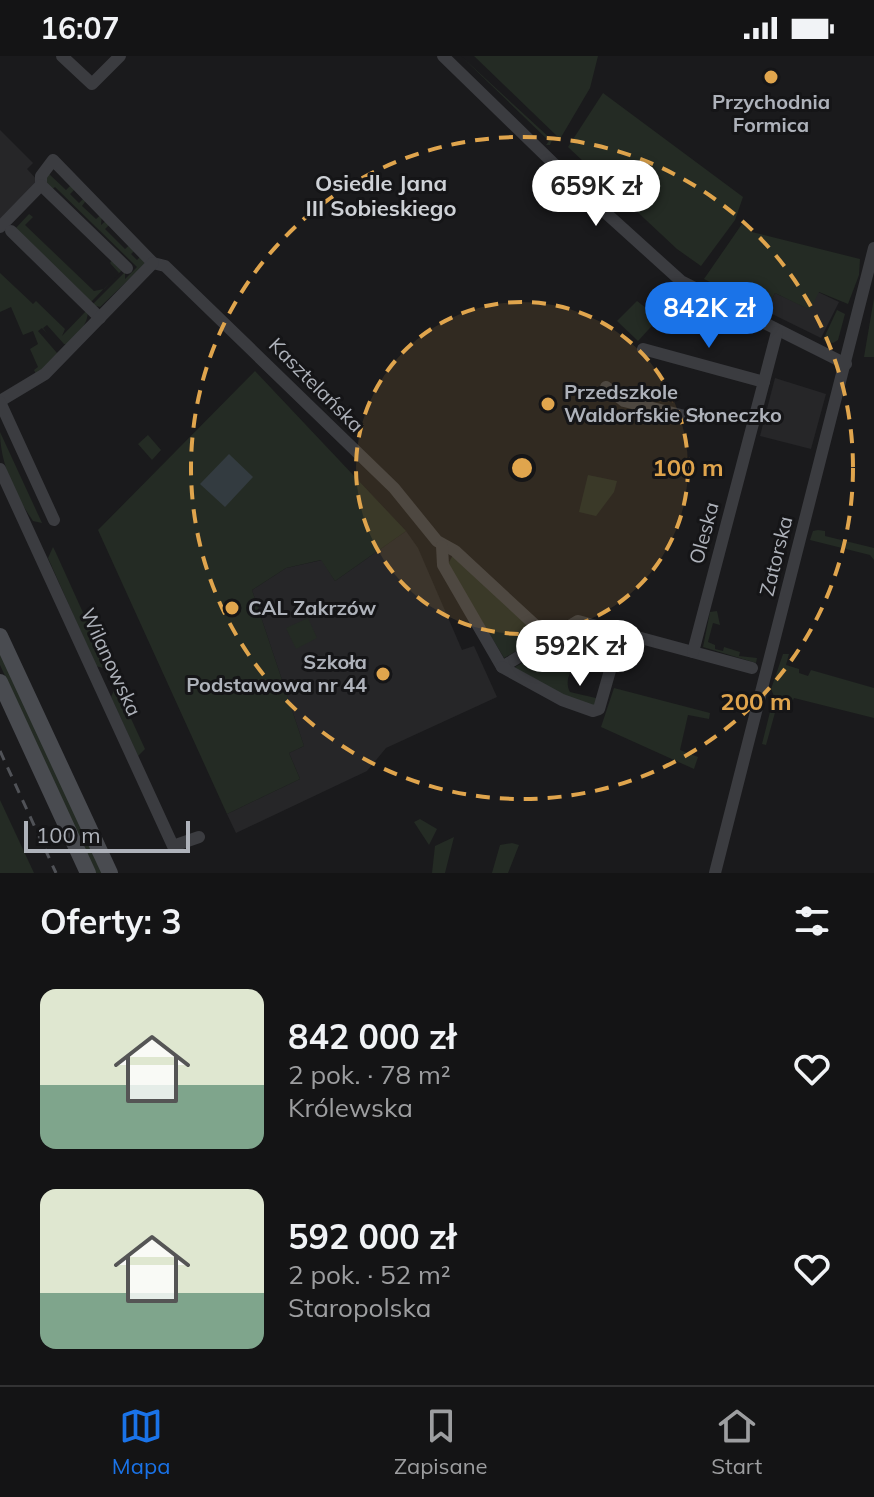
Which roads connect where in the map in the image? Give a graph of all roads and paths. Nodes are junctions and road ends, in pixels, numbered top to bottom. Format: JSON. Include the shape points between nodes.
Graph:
{"nodes":[{"id":1,"x":62,"y":56,"type":"edge"},
{"id":2,"x":120,"y":56,"type":"edge"},
{"id":3,"x":443,"y":56,"type":"edge"},
{"id":4,"x":41,"y":185,"type":"junction"},
{"id":5,"x":6,"y":229,"type":"edge"},
{"id":6,"x":874,"y":248,"type":"edge"},
{"id":7,"x":153,"y":263,"type":"junction"},
{"id":8,"x":127,"y":268,"type":"dead end"},
{"id":9,"x":100,"y":318,"type":"junction"},
{"id":10,"x":777,"y":332,"type":"junction"},
{"id":11,"x":643,"y":349,"type":"dead end"},
{"id":12,"x":846,"y":364,"type":"junction"},
{"id":13,"x":764,"y":382,"type":"junction"},
{"id":14,"x":606,"y":387,"type":"dead end"},
{"id":15,"x":0,"y":401,"type":"edge"},
{"id":16,"x":689,"y":417,"type":"dead end"},
{"id":17,"x":0,"y":469,"type":"edge"},
{"id":18,"x":54,"y":520,"type":"dead end"},
{"id":19,"x":442,"y":546,"type":"junction"},
{"id":20,"x":621,"y":632,"type":"junction"},
{"id":21,"x":0,"y":636,"type":"edge"},
{"id":22,"x":549,"y":638,"type":"junction"},
{"id":23,"x":693,"y":652,"type":"junction"},
{"id":24,"x":502,"y":667,"type":"junction"},
{"id":25,"x":752,"y":668,"type":"dead end"},
{"id":26,"x":0,"y":682,"type":"edge"},
{"id":27,"x":199,"y":837,"type":"dead end"},
{"id":28,"x":88,"y":873,"type":"edge"},
{"id":29,"x":110,"y":873,"type":"edge"},
{"id":30,"x":715,"y":873,"type":"edge"}],
"edges":[{"from":1,"to":2,"type":"street","via":[[92,84]]},
{"from":3,"to":10,"type":"street","via":[[681,281]]},
{"from":4,"to":5,"type":"street"},
{"from":4,"to":7,"type":"street","name":"Kasztelańska","via":[[53,160]]},
{"from":4,"to":8,"type":"street"},
{"from":5,"to":9,"type":"street"},
{"from":6,"to":12,"type":"street","name":"Zatorska"},
{"from":7,"to":9,"type":"street"},
{"from":7,"to":19,"type":"street","name":"Kasztelańska","via":[[165,266],[394,488]]},
{"from":9,"to":15,"type":"street","via":[[45,374]]},
{"from":10,"to":12,"type":"street"},
{"from":10,"to":13,"type":"street","name":"Oleska"},
{"from":11,"to":13,"type":"street"},
{"from":12,"to":30,"type":"street","name":"Zatorska"},
{"from":13,"to":23,"type":"street","name":"Oleska"},
{"from":14,"to":16,"type":"street","via":[[624,401]]},
{"from":15,"to":18,"type":"street"},
{"from":17,"to":27,"type":"street","name":"Wilanowska","via":[[173,846]]},
{"from":19,"to":22,"type":"street","name":"Kasztelańska","via":[[455,551]]},
{"from":19,"to":24,"type":"street","name":"Kasztelańska","via":[[443,565]]},
{"from":20,"to":22,"type":"street","via":[[578,621]]},
{"from":20,"to":23,"type":"street"},
{"from":20,"to":24,"type":"street","via":[[604,697],[593,711]]},
{"from":21,"to":29,"type":"main road"},
{"from":22,"to":24,"type":"street"},
{"from":23,"to":25,"type":"street"},
{"from":26,"to":28,"type":"main road"}]}
